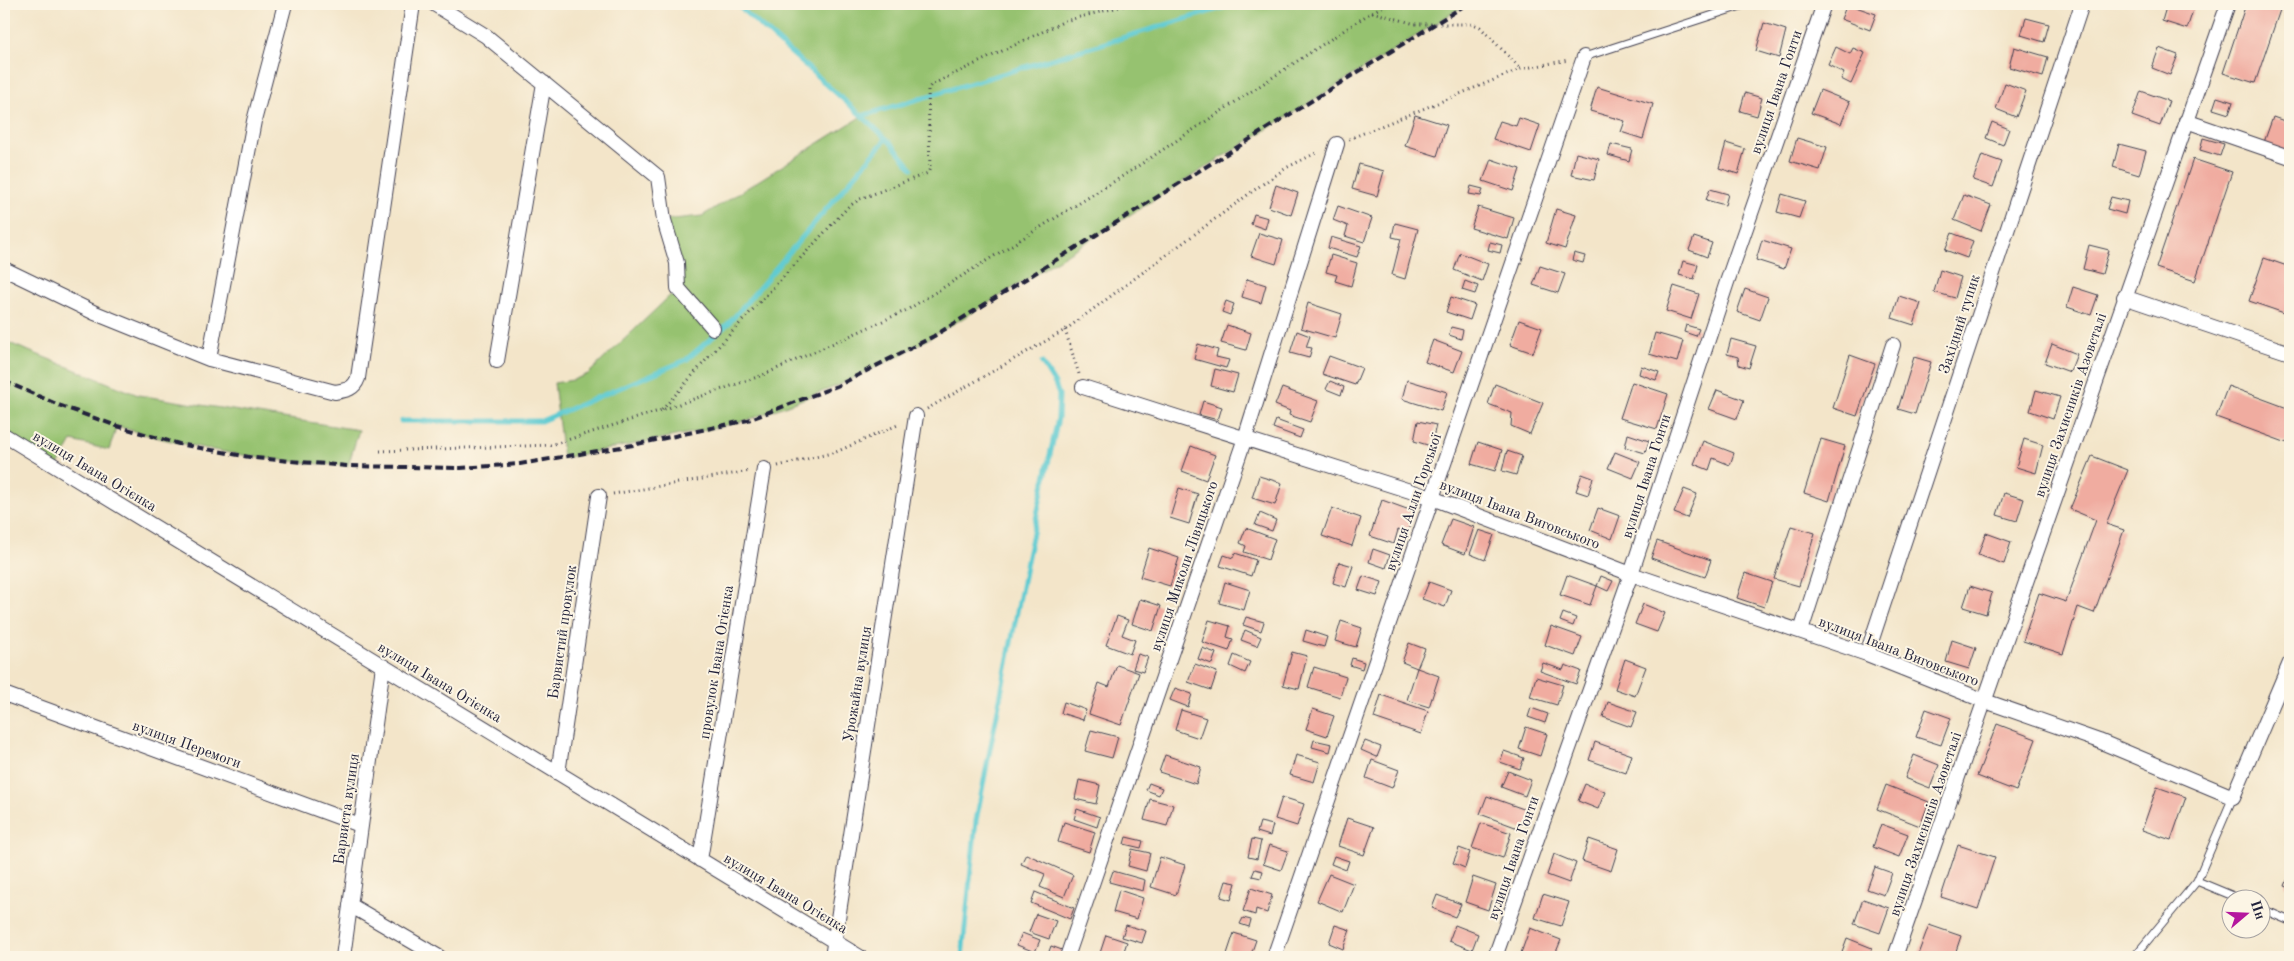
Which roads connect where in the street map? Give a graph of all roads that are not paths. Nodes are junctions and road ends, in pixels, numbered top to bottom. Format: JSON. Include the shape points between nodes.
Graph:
{"nodes":[{"id":1,"x":284,"y":4,"type":"edge"},
{"id":2,"x":414,"y":4,"type":"edge"},
{"id":3,"x":434,"y":4,"type":"edge"},
{"id":4,"x":1747,"y":4,"type":"edge"},
{"id":5,"x":1824,"y":4,"type":"edge"},
{"id":6,"x":2082,"y":4,"type":"edge"},
{"id":7,"x":2228,"y":4,"type":"edge"},
{"id":8,"x":1584,"y":57,"type":"joint"},
{"id":9,"x":544,"y":83,"type":"junction"},
{"id":10,"x":2186,"y":120,"type":"junction"},
{"id":11,"x":1337,"y":144,"type":"road end"},
{"id":12,"x":2290,"y":157,"type":"edge"},
{"id":13,"x":4,"y":269,"type":"edge"},
{"id":14,"x":2124,"y":297,"type":"junction"},
{"id":15,"x":712,"y":328,"type":"dead end"},
{"id":16,"x":1893,"y":345,"type":"dead end"},
{"id":17,"x":2290,"y":353,"type":"edge"},
{"id":18,"x":209,"y":359,"type":"junction"},
{"id":19,"x":497,"y":361,"type":"dead end"},
{"id":20,"x":1083,"y":386,"type":"road end"},
{"id":21,"x":916,"y":416,"type":"road end"},
{"id":22,"x":4,"y":435,"type":"edge"},
{"id":23,"x":1245,"y":438,"type":"junction"},
{"id":24,"x":764,"y":469,"type":"road end"},
{"id":25,"x":599,"y":496,"type":"road end"},
{"id":26,"x":1432,"y":498,"type":"junction"},
{"id":27,"x":1631,"y":574,"type":"junction"},
{"id":28,"x":1801,"y":632,"type":"junction"},
{"id":29,"x":1867,"y":654,"type":"junction"},
{"id":30,"x":2290,"y":663,"type":"edge"},
{"id":31,"x":383,"y":666,"type":"junction"},
{"id":32,"x":4,"y":694,"type":"edge"},
{"id":33,"x":1985,"y":701,"type":"junction"},
{"id":34,"x":558,"y":773,"type":"junction"},
{"id":35,"x":2233,"y":797,"type":"junction"},
{"id":36,"x":360,"y":825,"type":"junction"},
{"id":37,"x":700,"y":860,"type":"junction"},
{"id":38,"x":2198,"y":881,"type":"junction"},
{"id":39,"x":2222,"y":891,"type":"edge"},
{"id":40,"x":350,"y":906,"type":"junction"},
{"id":41,"x":2272,"y":914,"type":"edge"},
{"id":42,"x":2290,"y":922,"type":"edge"},
{"id":43,"x":834,"y":941,"type":"junction"},
{"id":44,"x":343,"y":957,"type":"edge"},
{"id":45,"x":439,"y":957,"type":"edge"},
{"id":46,"x":832,"y":957,"type":"edge"},
{"id":47,"x":860,"y":957,"type":"edge"},
{"id":48,"x":1067,"y":957,"type":"edge"},
{"id":49,"x":1274,"y":957,"type":"edge"},
{"id":50,"x":1495,"y":957,"type":"edge"},
{"id":51,"x":1895,"y":957,"type":"edge"},
{"id":52,"x":2134,"y":957,"type":"edge"}],
"edges":[{"from":1,"to":18,"type":"street","via":[[254,121]]},
{"from":2,"to":18,"type":"street","via":[[355,386],[335,392]]},
{"from":3,"to":9,"type":"street","via":[[486,36]]},
{"from":4,"to":8,"type":"lane"},
{"from":5,"to":27,"type":"street","name":"вулиця Івана Гонти","via":[[1727,282]]},
{"from":6,"to":29,"type":"street","name":"Західний тупик"},
{"from":7,"to":10,"type":"street","name":"вулиця Захисників Азовсталі"},
{"from":8,"to":26,"type":"street","name":"вулиця Алли Горської"},
{"from":9,"to":15,"type":"street","via":[[658,177],[664,220],[677,263],[678,288]]},
{"from":9,"to":19,"type":"street"},
{"from":10,"to":12,"type":"street"},
{"from":10,"to":14,"type":"street","name":"вулиця Захисників Азовсталі"},
{"from":11,"to":23,"type":"street","name":"вулиця Миколи Лівицького"},
{"from":13,"to":18,"type":"street","via":[[94,313]]},
{"from":14,"to":17,"type":"street"},
{"from":14,"to":33,"type":"street","name":"вулиця Захисників Азовсталі"},
{"from":16,"to":28,"type":"street","name":"вулиця Івана Виговського"},
{"from":20,"to":23,"type":"street","name":"вулиця Івана Виговського"},
{"from":21,"to":43,"type":"street","name":"Урожайна вулиця"},
{"from":22,"to":31,"type":"street","name":"вулиця Івана Огієнка"},
{"from":23,"to":26,"type":"street","name":"вулиця Івана Виговського"},
{"from":23,"to":48,"type":"street","name":"вулиця Миколи Лівицького"},
{"from":24,"to":37,"type":"street","name":"провулок Івана Огієнка"},
{"from":25,"to":34,"type":"street","name":"Барвистий провулок"},
{"from":26,"to":27,"type":"street","name":"вулиця Івана Виговського"},
{"from":26,"to":49,"type":"street","name":"вулиця Алли Горської"},
{"from":27,"to":28,"type":"street","name":"вулиця Івана Виговського"},
{"from":27,"to":50,"type":"street","name":"вулиця Івана Гонти"},
{"from":28,"to":29,"type":"street","name":"вулиця Івана Виговського"},
{"from":29,"to":33,"type":"street","name":"вулиця Івана Виговського"},
{"from":30,"to":35,"type":"street"},
{"from":31,"to":34,"type":"street","name":"вулиця Івана Огієнка"},
{"from":31,"to":36,"type":"street","name":"Барвиста вулиця"},
{"from":32,"to":36,"type":"street","name":"вулиця Перемоги"},
{"from":33,"to":35,"type":"street","via":[[2099,741]]},
{"from":33,"to":51,"type":"street","name":"вулиця Захисників Азовсталі"},
{"from":34,"to":37,"type":"street","name":"вулиця Івана Огієнка"},
{"from":35,"to":38,"type":"lane"},
{"from":36,"to":40,"type":"street","name":"Барвиста вулиця"},
{"from":37,"to":43,"type":"street","name":"вулиця Івана Огієнка"},
{"from":38,"to":39,"type":"lane"},
{"from":38,"to":52,"type":"lane"},
{"from":40,"to":44,"type":"street","name":"Барвиста вулиця"},
{"from":40,"to":45,"type":"street"},
{"from":41,"to":42,"type":"lane"},
{"from":43,"to":46,"type":"street","name":"Урожайна вулиця"},
{"from":43,"to":47,"type":"street","name":"вулиця Івана Огієнка"}]}
